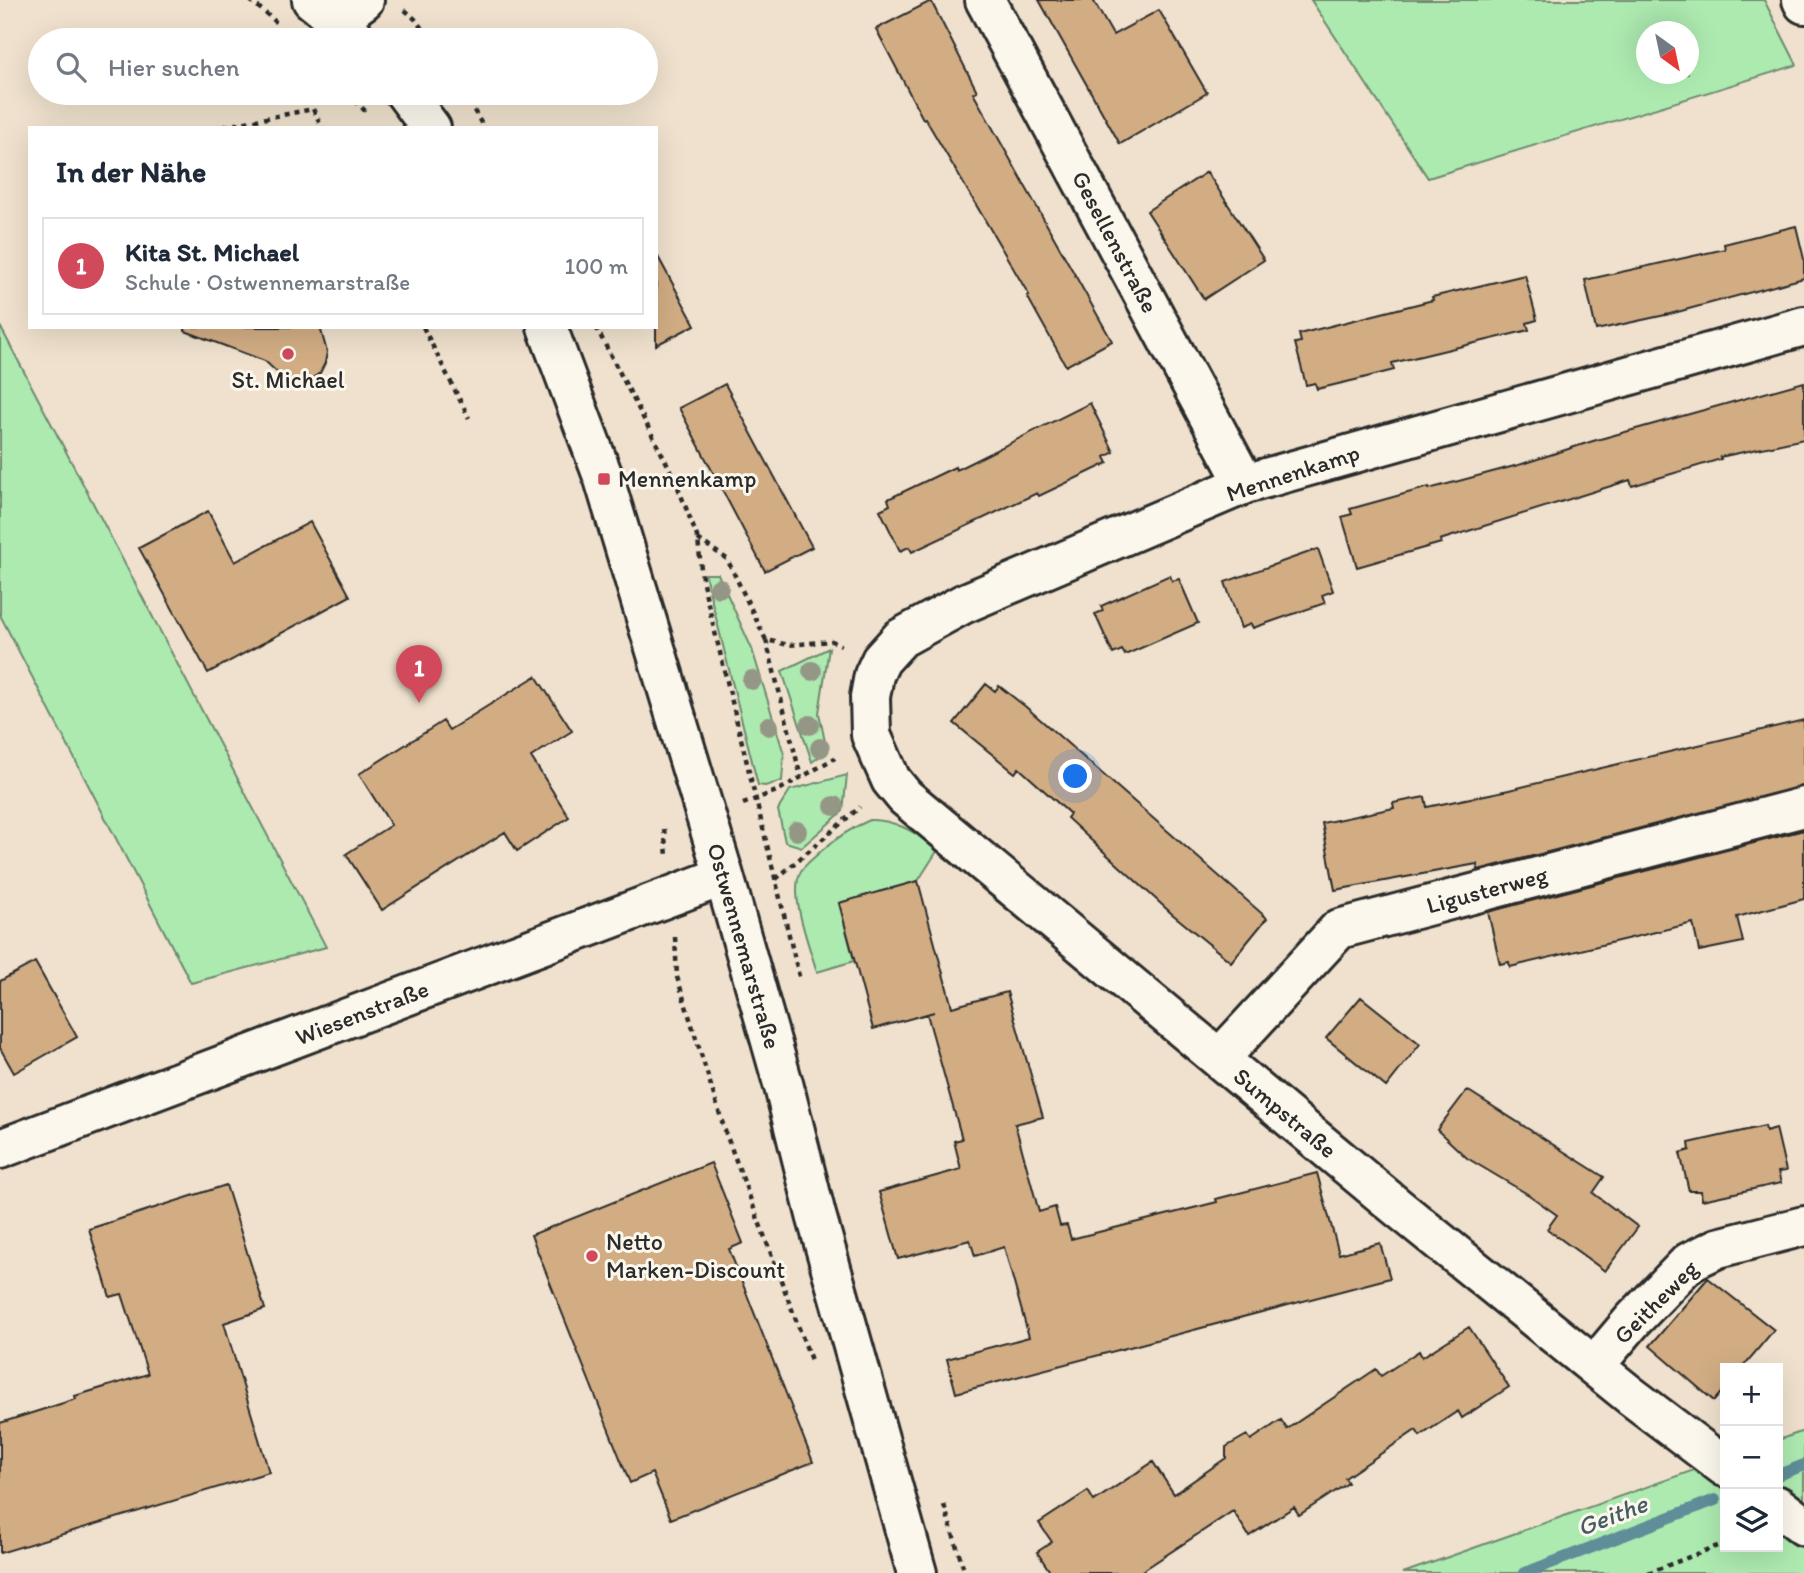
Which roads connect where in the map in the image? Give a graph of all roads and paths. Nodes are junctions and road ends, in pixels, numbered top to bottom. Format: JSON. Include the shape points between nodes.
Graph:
{"nodes":[{"id":1,"x":985,"y":0,"type":"edge"},
{"id":2,"x":401,"y":6,"type":"dead end"},
{"id":3,"x":421,"y":28,"type":"edge"},
{"id":4,"x":414,"y":105,"type":"edge"},
{"id":5,"x":471,"y":105,"type":"edge"},
{"id":6,"x":225,"y":126,"type":"edge"},
{"id":7,"x":321,"y":126,"type":"edge"},
{"id":8,"x":430,"y":126,"type":"edge"},
{"id":9,"x":483,"y":126,"type":"edge"},
{"id":10,"x":1804,"y":326,"type":"edge"},
{"id":11,"x":424,"y":329,"type":"edge"},
{"id":12,"x":548,"y":329,"type":"edge"},
{"id":13,"x":597,"y":329,"type":"edge"},
{"id":14,"x":469,"y":418,"type":"dead end"},
{"id":15,"x":1245,"y":484,"type":"junction"},
{"id":16,"x":698,"y":539,"type":"junction"},
{"id":17,"x":766,"y":640,"type":"junction"},
{"id":18,"x":881,"y":660,"type":"junction"},
{"id":19,"x":871,"y":735,"type":"junction"},
{"id":20,"x":801,"y":778,"type":"junction"},
{"id":21,"x":891,"y":780,"type":"junction"},
{"id":22,"x":757,"y":799,"type":"junction"},
{"id":23,"x":1804,"y":807,"type":"edge"},
{"id":24,"x":664,"y":829,"type":"dead end"},
{"id":25,"x":724,"y":876,"type":"junction"},
{"id":26,"x":776,"y":879,"type":"junction"},
{"id":27,"x":673,"y":895,"type":"junction"},
{"id":28,"x":802,"y":987,"type":"dead end"},
{"id":29,"x":1220,"y":1058,"type":"junction"},
{"id":30,"x":0,"y":1149,"type":"edge"},
{"id":31,"x":1804,"y":1227,"type":"edge"},
{"id":32,"x":1595,"y":1365,"type":"junction"},
{"id":33,"x":814,"y":1369,"type":"dead end"},
{"id":34,"x":1720,"y":1463,"type":"edge"},
{"id":35,"x":941,"y":1493,"type":"dead end"},
{"id":36,"x":1783,"y":1510,"type":"edge"},
{"id":37,"x":1804,"y":1526,"type":"edge"},
{"id":38,"x":1720,"y":1545,"type":"edge"},
{"id":39,"x":916,"y":1573,"type":"edge"},
{"id":40,"x":965,"y":1573,"type":"edge"},
{"id":41,"x":1648,"y":1573,"type":"edge"}],
"edges":[{"from":1,"to":15,"type":"street","name":"Gesellenstraße"},
{"from":2,"to":3,"type":"path"},
{"from":4,"to":8,"type":"street"},
{"from":5,"to":9,"type":"path"},
{"from":6,"to":7,"type":"path","via":[[313,109]]},
{"from":10,"to":15,"type":"street","name":"Mennenkamp"},
{"from":11,"to":14,"type":"path"},
{"from":12,"to":25,"type":"street","name":"Ostwennemarstraße","via":[[604,479]]},
{"from":13,"to":16,"type":"path","via":[[674,477]]},
{"from":15,"to":18,"type":"street","name":"Mennenkamp","via":[[963,604],[901,638]]},
{"from":16,"to":17,"type":"path","via":[[727,559]]},
{"from":16,"to":22,"type":"path","via":[[702,579]]},
{"from":17,"to":18,"type":"path","via":[[789,645],[832,641]]},
{"from":17,"to":20,"type":"path"},
{"from":18,"to":19,"type":"street","name":"Mennenkamp","via":[[870,697]]},
{"from":19,"to":20,"type":"path"},
{"from":19,"to":21,"type":"street","name":"Sumpstraße"},
{"from":20,"to":22,"type":"path"},
{"from":21,"to":26,"type":"path"},
{"from":21,"to":29,"type":"street","name":"Sumpstraße","via":[[905,797]]},
{"from":22,"to":26,"type":"path"},
{"from":23,"to":29,"type":"street","name":"Ligusterweg","via":[[1339,929]]},
{"from":24,"to":27,"type":"path"},
{"from":25,"to":27,"type":"street","name":"Wiesenstraße"},
{"from":25,"to":39,"type":"street","name":"Ostwennemarstraße"},
{"from":26,"to":28,"type":"path"},
{"from":27,"to":30,"type":"street","name":"Wiesenstraße"},
{"from":27,"to":33,"type":"path","via":[[677,977],[726,1134]]},
{"from":29,"to":32,"type":"street","name":"Sumpstraße"},
{"from":31,"to":32,"type":"street","name":"Geitheweg","via":[[1718,1248],[1689,1262]]},
{"from":32,"to":34,"type":"street","name":"Sumpstraße"},
{"from":35,"to":40,"type":"path"},
{"from":36,"to":37,"type":"street"},
{"from":38,"to":41,"type":"path"}]}
